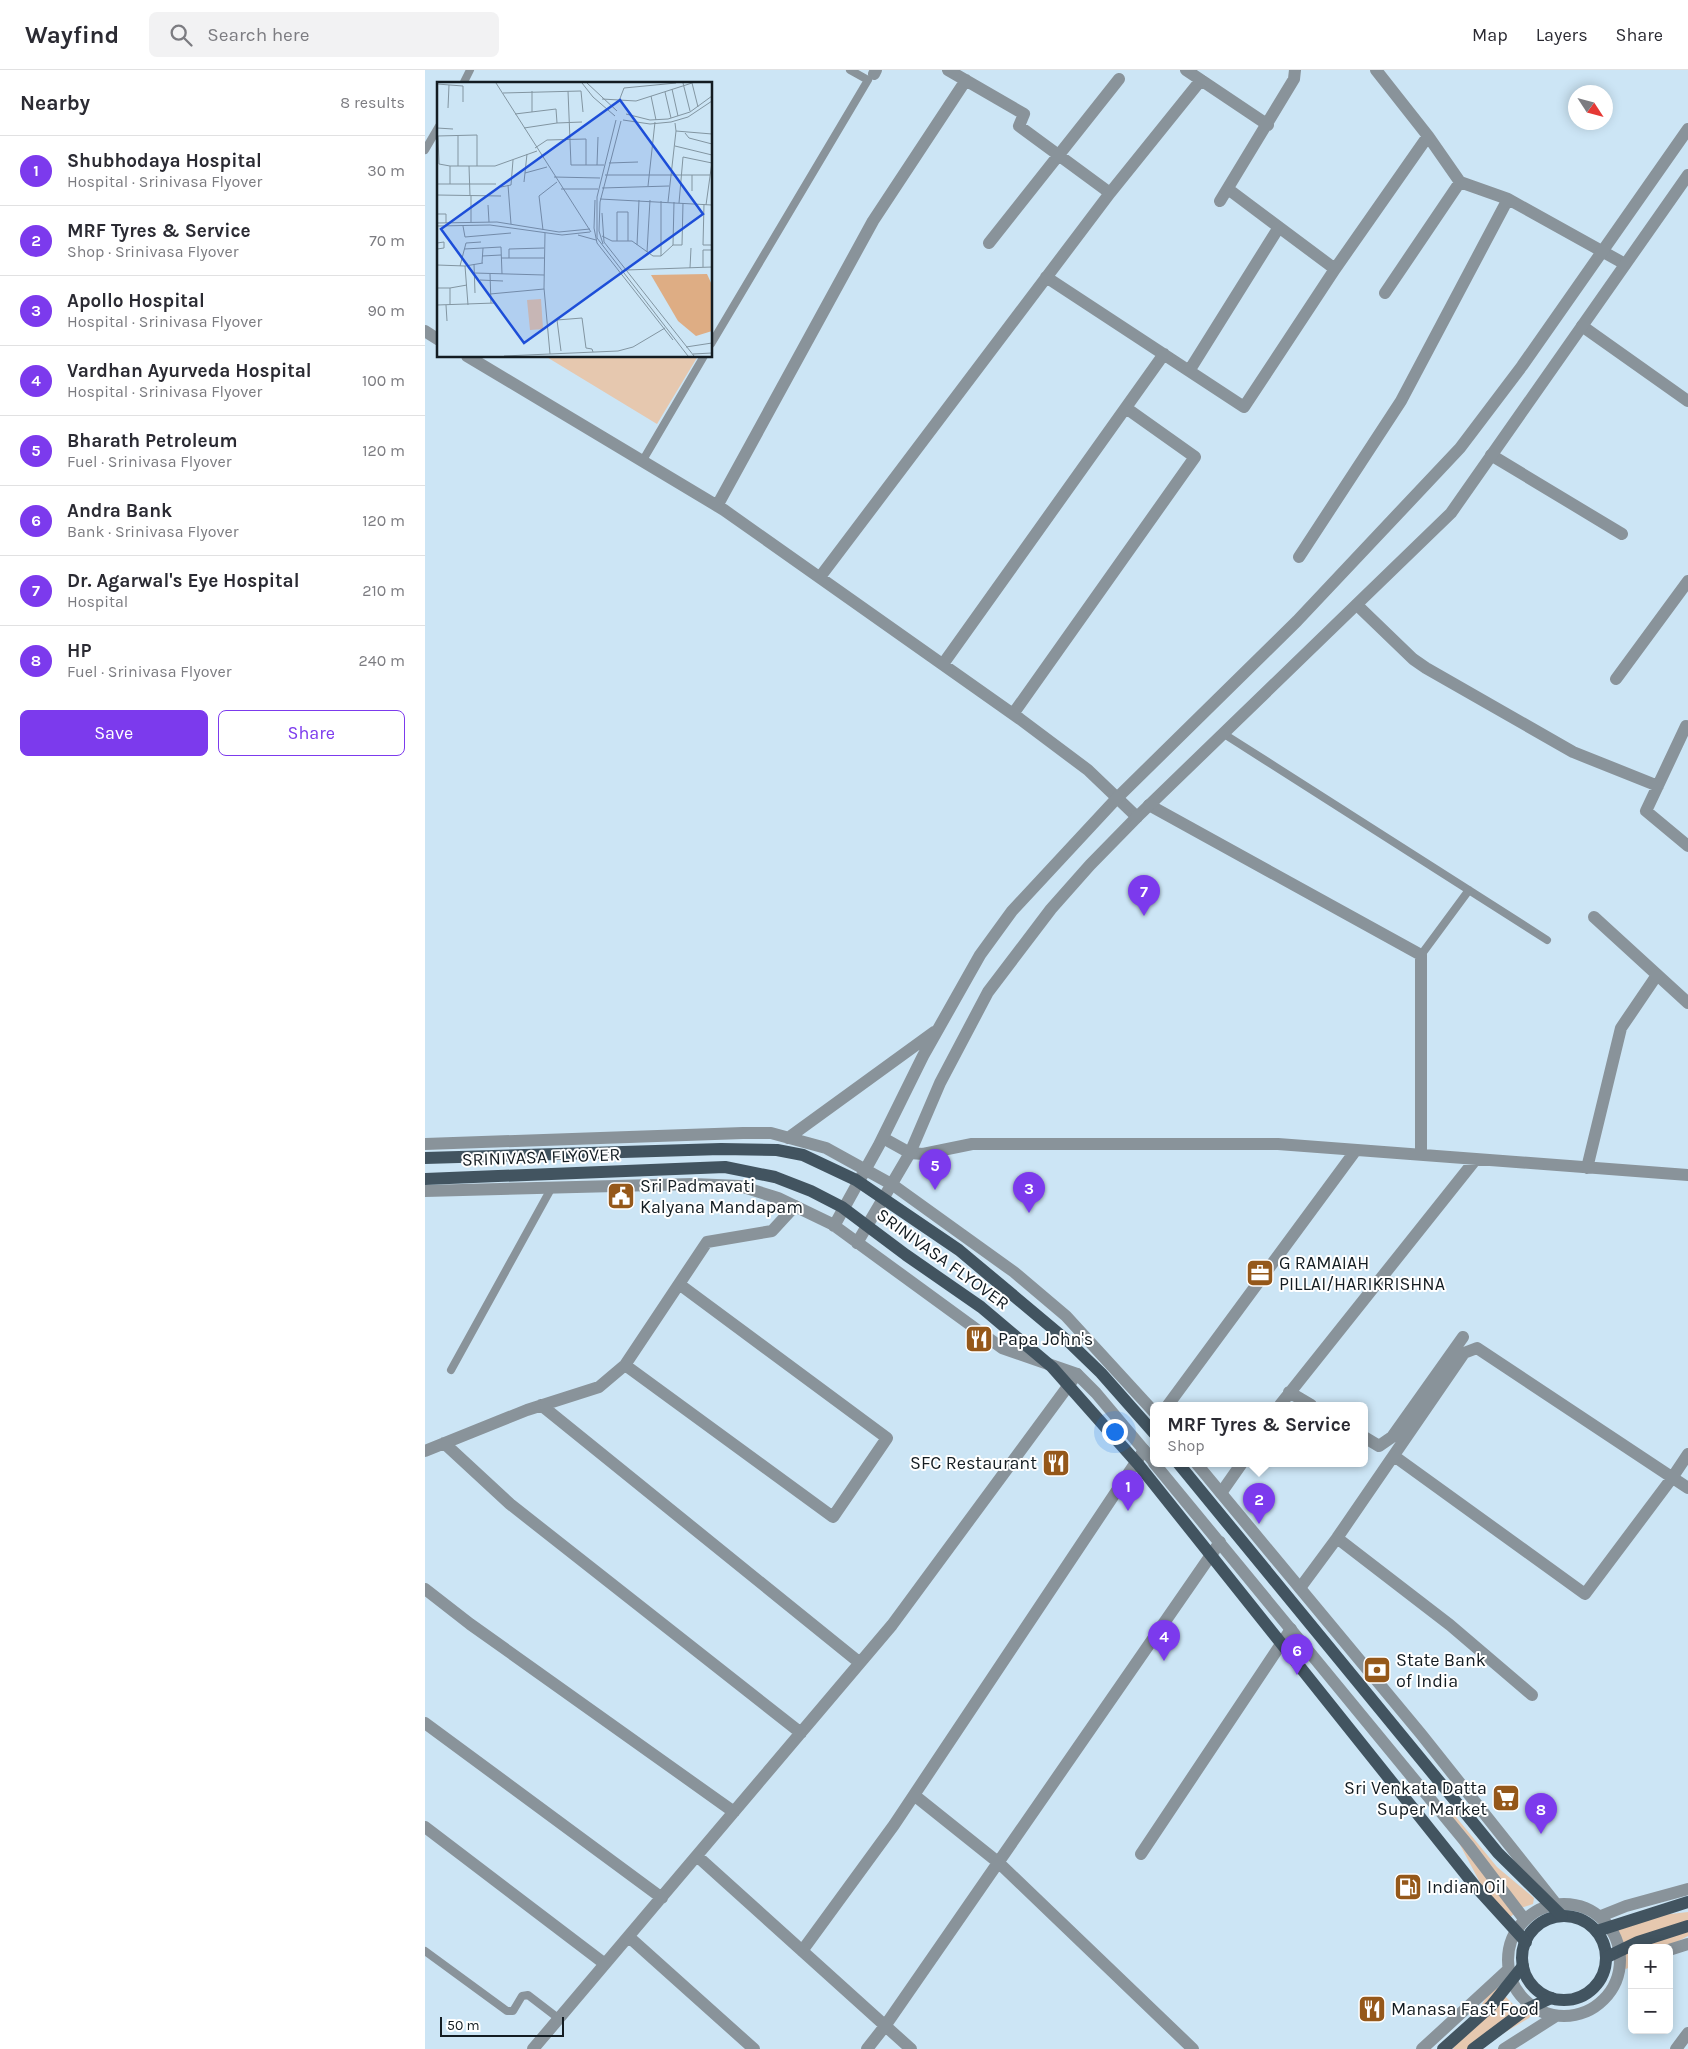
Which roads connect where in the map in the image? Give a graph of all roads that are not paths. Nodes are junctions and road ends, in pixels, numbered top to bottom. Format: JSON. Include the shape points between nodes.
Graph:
{"nodes":[{"id":1,"x":471,"y":70,"type":"edge"},
{"id":2,"x":850,"y":70,"type":"edge"},
{"id":3,"x":947,"y":70,"type":"edge"},
{"id":4,"x":1186,"y":70,"type":"edge"},
{"id":5,"x":1295,"y":70,"type":"edge"},
{"id":6,"x":1376,"y":70,"type":"edge"},
{"id":7,"x":1119,"y":79,"type":"dead end"},
{"id":8,"x":966,"y":80,"type":"junction"},
{"id":9,"x":1201,"y":80,"type":"junction"},
{"id":10,"x":464,"y":82,"type":"edge"},
{"id":11,"x":1268,"y":125,"type":"junction"},
{"id":12,"x":1688,"y":128,"type":"edge"},
{"id":13,"x":437,"y":129,"type":"edge"},
{"id":14,"x":1428,"y":136,"type":"junction"},
{"id":15,"x":425,"y":150,"type":"edge"},
{"id":16,"x":1060,"y":156,"type":"junction"},
{"id":17,"x":1688,"y":175,"type":"edge"},
{"id":18,"x":1460,"y":182,"type":"junction"},
{"id":19,"x":1228,"y":189,"type":"junction"},
{"id":20,"x":1110,"y":193,"type":"junction"},
{"id":21,"x":1508,"y":199,"type":"junction"},
{"id":22,"x":1220,"y":201,"type":"dead end"},
{"id":23,"x":1279,"y":227,"type":"junction"},
{"id":24,"x":989,"y":243,"type":"dead end"},
{"id":25,"x":1602,"y":250,"type":"junction"},
{"id":26,"x":1625,"y":264,"type":"junction"},
{"id":27,"x":1335,"y":269,"type":"junction"},
{"id":28,"x":1047,"y":277,"type":"junction"},
{"id":29,"x":1385,"y":294,"type":"dead end"},
{"id":30,"x":1581,"y":326,"type":"junction"},
{"id":31,"x":425,"y":331,"type":"edge"},
{"id":32,"x":437,"y":339,"type":"edge"},
{"id":33,"x":713,"y":341,"type":"edge"},
{"id":34,"x":1164,"y":354,"type":"junction"},
{"id":35,"x":470,"y":358,"type":"edge"},
{"id":36,"x":703,"y":358,"type":"edge"},
{"id":37,"x":1189,"y":371,"type":"junction"},
{"id":38,"x":1688,"y":401,"type":"edge"},
{"id":39,"x":1126,"y":408,"type":"junction"},
{"id":40,"x":1491,"y":455,"type":"junction"},
{"id":41,"x":643,"y":460,"type":"junction"},
{"id":42,"x":717,"y":506,"type":"junction"},
{"id":43,"x":1622,"y":534,"type":"dead end"},
{"id":44,"x":1299,"y":557,"type":"dead end"},
{"id":45,"x":820,"y":577,"type":"junction"},
{"id":46,"x":1688,"y":581,"type":"edge"},
{"id":47,"x":1357,"y":605,"type":"junction"},
{"id":48,"x":943,"y":664,"type":"junction"},
{"id":49,"x":1616,"y":679,"type":"dead end"},
{"id":50,"x":1013,"y":714,"type":"junction"},
{"id":51,"x":1686,"y":726,"type":"dead end"},
{"id":52,"x":1224,"y":734,"type":"junction"},
{"id":53,"x":1658,"y":786,"type":"junction"},
{"id":54,"x":1117,"y":798,"type":"junction"},
{"id":55,"x":1149,"y":805,"type":"junction"},
{"id":56,"x":1137,"y":817,"type":"junction"},
{"id":57,"x":1688,"y":846,"type":"edge"},
{"id":58,"x":1469,"y":890,"type":"junction"},
{"id":59,"x":1594,"y":917,"type":"dead end"},
{"id":60,"x":1547,"y":940,"type":"dead end"},
{"id":61,"x":1421,"y":955,"type":"junction"},
{"id":62,"x":1657,"y":975,"type":"junction"},
{"id":63,"x":1688,"y":1003,"type":"edge"},
{"id":64,"x":938,"y":1029,"type":"junction"},
{"id":65,"x":788,"y":1138,"type":"junction"},
{"id":66,"x":883,"y":1138,"type":"junction"},
{"id":67,"x":425,"y":1144,"type":"edge"},
{"id":68,"x":1356,"y":1150,"type":"junction"},
{"id":69,"x":910,"y":1153,"type":"junction"},
{"id":70,"x":1421,"y":1155,"type":"junction"},
{"id":71,"x":425,"y":1158,"type":"edge"},
{"id":72,"x":1476,"y":1159,"type":"junction"},
{"id":73,"x":1587,"y":1168,"type":"junction"},
{"id":74,"x":865,"y":1170,"type":"junction"},
{"id":75,"x":1688,"y":1175,"type":"edge"},
{"id":76,"x":425,"y":1179,"type":"edge"},
{"id":77,"x":893,"y":1185,"type":"junction"},
{"id":78,"x":552,"y":1187,"type":"junction"},
{"id":79,"x":425,"y":1191,"type":"edge"},
{"id":80,"x":795,"y":1206,"type":"junction"},
{"id":81,"x":834,"y":1226,"type":"junction"},
{"id":82,"x":857,"y":1243,"type":"junction"},
{"id":83,"x":679,"y":1284,"type":"junction"},
{"id":84,"x":1463,"y":1337,"type":"dead end"},
{"id":85,"x":625,"y":1365,"type":"junction"},
{"id":86,"x":451,"y":1370,"type":"dead end"},
{"id":87,"x":1077,"y":1374,"type":"junction"},
{"id":88,"x":1289,"y":1392,"type":"junction"},
{"id":89,"x":1170,"y":1402,"type":"edge"},
{"id":90,"x":1282,"y":1402,"type":"edge"},
{"id":91,"x":1306,"y":1402,"type":"edge"},
{"id":92,"x":541,"y":1405,"type":"junction"},
{"id":93,"x":1150,"y":1408,"type":"edge"},
{"id":94,"x":1150,"y":1429,"type":"edge"},
{"id":95,"x":1368,"y":1439,"type":"edge"},
{"id":96,"x":443,"y":1444,"type":"junction"},
{"id":97,"x":1144,"y":1450,"type":"junction"},
{"id":98,"x":425,"y":1451,"type":"edge"},
{"id":99,"x":1688,"y":1454,"type":"edge"},
{"id":100,"x":1394,"y":1456,"type":"junction"},
{"id":101,"x":1150,"y":1457,"type":"edge"},
{"id":102,"x":1158,"y":1467,"type":"edge"},
{"id":103,"x":1181,"y":1467,"type":"edge"},
{"id":104,"x":1199,"y":1467,"type":"edge"},
{"id":105,"x":1239,"y":1467,"type":"edge"},
{"id":106,"x":1672,"y":1478,"type":"junction"},
{"id":107,"x":1688,"y":1488,"type":"edge"},
{"id":108,"x":1221,"y":1493,"type":"junction"},
{"id":109,"x":1337,"y":1538,"type":"junction"},
{"id":110,"x":1220,"y":1542,"type":"junction"},
{"id":111,"x":1300,"y":1588,"type":"junction"},
{"id":112,"x":425,"y":1589,"type":"edge"},
{"id":113,"x":1291,"y":1629,"type":"junction"},
{"id":114,"x":860,"y":1663,"type":"junction"},
{"id":115,"x":1532,"y":1694,"type":"dead end"},
{"id":116,"x":425,"y":1723,"type":"edge"},
{"id":117,"x":801,"y":1733,"type":"junction"},
{"id":118,"x":914,"y":1795,"type":"junction"},
{"id":119,"x":734,"y":1812,"type":"junction"},
{"id":120,"x":425,"y":1828,"type":"edge"},
{"id":121,"x":1141,"y":1854,"type":"dead end"},
{"id":122,"x":697,"y":1856,"type":"junction"},
{"id":123,"x":999,"y":1863,"type":"junction"},
{"id":124,"x":1688,"y":1889,"type":"edge"},
{"id":125,"x":662,"y":1898,"type":"junction"},
{"id":126,"x":1688,"y":1902,"type":"edge"},
{"id":127,"x":1556,"y":1904,"type":"junction"},
{"id":128,"x":1562,"y":1916,"type":"junction"},
{"id":129,"x":1601,"y":1916,"type":"junction"},
{"id":130,"x":1525,"y":1920,"type":"junction"},
{"id":131,"x":1688,"y":1926,"type":"edge"},
{"id":132,"x":1597,"y":1931,"type":"junction"},
{"id":133,"x":629,"y":1937,"type":"junction"},
{"id":134,"x":1526,"y":1942,"type":"junction"},
{"id":135,"x":1688,"y":1944,"type":"edge"},
{"id":136,"x":1673,"y":1949,"type":"edge"},
{"id":137,"x":425,"y":1951,"type":"edge"},
{"id":138,"x":802,"y":1951,"type":"junction"},
{"id":139,"x":1607,"y":1958,"type":"junction"},
{"id":140,"x":1626,"y":1963,"type":"edge"},
{"id":141,"x":605,"y":1964,"type":"junction"},
{"id":142,"x":1523,"y":1966,"type":"junction"},
{"id":143,"x":1509,"y":1969,"type":"junction"},
{"id":144,"x":1551,"y":1998,"type":"junction"},
{"id":145,"x":1556,"y":2016,"type":"junction"},
{"id":146,"x":558,"y":2018,"type":"junction"},
{"id":147,"x":885,"y":2026,"type":"junction"},
{"id":148,"x":533,"y":2049,"type":"edge"},
{"id":149,"x":754,"y":2049,"type":"edge"},
{"id":150,"x":867,"y":2049,"type":"edge"},
{"id":151,"x":911,"y":2049,"type":"edge"},
{"id":152,"x":1193,"y":2049,"type":"edge"},
{"id":153,"x":1422,"y":2049,"type":"edge"},
{"id":154,"x":1443,"y":2049,"type":"edge"},
{"id":155,"x":1473,"y":2049,"type":"edge"},
{"id":156,"x":1504,"y":2049,"type":"edge"}],
"edges":[{"from":1,"to":10,"type":"lane"},
{"from":2,"to":33,"type":"lane","via":[[868,80]]},
{"from":3,"to":8,"type":"street"},
{"from":4,"to":9,"type":"street"},
{"from":5,"to":11,"type":"street","via":[[1294,79]]},
{"from":6,"to":14,"type":"street"},
{"from":7,"to":16,"type":"street"},
{"from":8,"to":16,"type":"street","via":[[1024,114],[1019,126]]},
{"from":8,"to":42,"type":"street","via":[[873,221]]},
{"from":9,"to":11,"type":"street"},
{"from":9,"to":20,"type":"street"},
{"from":11,"to":19,"type":"street"},
{"from":12,"to":25,"type":"street"},
{"from":13,"to":15,"type":"lane"},
{"from":14,"to":18,"type":"street"},
{"from":14,"to":27,"type":"street"},
{"from":16,"to":20,"type":"street"},
{"from":16,"to":24,"type":"street"},
{"from":17,"to":26,"type":"street"},
{"from":18,"to":21,"type":"street"},
{"from":18,"to":29,"type":"street"},
{"from":19,"to":22,"type":"street"},
{"from":19,"to":23,"type":"street"},
{"from":20,"to":28,"type":"street"},
{"from":21,"to":25,"type":"street"},
{"from":21,"to":44,"type":"street","via":[[1401,401]]},
{"from":23,"to":27,"type":"street"},
{"from":23,"to":37,"type":"street"},
{"from":25,"to":26,"type":"street"},
{"from":25,"to":54,"type":"street","via":[[1522,366],[1460,448],[1297,621]]},
{"from":26,"to":30,"type":"street"},
{"from":27,"to":37,"type":"street","via":[[1244,407]]},
{"from":28,"to":34,"type":"street"},
{"from":28,"to":45,"type":"street"},
{"from":30,"to":38,"type":"street"},
{"from":30,"to":40,"type":"street"},
{"from":31,"to":32,"type":"street"},
{"from":34,"to":37,"type":"street"},
{"from":34,"to":39,"type":"street"},
{"from":35,"to":41,"type":"street"},
{"from":36,"to":41,"type":"lane"},
{"from":39,"to":48,"type":"street"},
{"from":39,"to":50,"type":"street","via":[[1195,457]]},
{"from":40,"to":43,"type":"street"},
{"from":40,"to":47,"type":"street","via":[[1451,513]]},
{"from":41,"to":42,"type":"street"},
{"from":42,"to":45,"type":"street"},
{"from":45,"to":48,"type":"street"},
{"from":46,"to":49,"type":"street"},
{"from":47,"to":52,"type":"street"},
{"from":47,"to":53,"type":"street","via":[[1426,668],[1573,752]]},
{"from":48,"to":50,"type":"street"},
{"from":50,"to":54,"type":"street","via":[[1088,770]]},
{"from":51,"to":53,"type":"street"},
{"from":52,"to":55,"type":"street"},
{"from":52,"to":58,"type":"lane"},
{"from":53,"to":57,"type":"street","via":[[1646,811]]},
{"from":54,"to":56,"type":"street"},
{"from":54,"to":64,"type":"street","via":[[1012,911],[980,955]]},
{"from":55,"to":56,"type":"street"},
{"from":55,"to":61,"type":"street"},
{"from":56,"to":69,"type":"street","via":[[1051,909],[988,992],[940,1083]]},
{"from":58,"to":60,"type":"lane"},
{"from":58,"to":61,"type":"lane"},
{"from":59,"to":62,"type":"street"},
{"from":61,"to":70,"type":"street"},
{"from":62,"to":63,"type":"street"},
{"from":62,"to":73,"type":"street","via":[[1621,1028]]},
{"from":64,"to":65,"type":"street"},
{"from":64,"to":66,"type":"street"},
{"from":65,"to":67,"type":"street","via":[[771,1133],[743,1133]]},
{"from":65,"to":74,"type":"street","via":[[826,1148]]},
{"from":66,"to":69,"type":"street"},
{"from":66,"to":74,"type":"street"},
{"from":68,"to":69,"type":"street","via":[[1278,1144],[971,1144],[923,1154]]},
{"from":68,"to":70,"type":"street"},
{"from":68,"to":89,"type":"street"},
{"from":69,"to":77,"type":"street"},
{"from":70,"to":72,"type":"street"},
{"from":71,"to":94,"type":"main road","name":"SRINIVASA FLYOVER","bridge":true,"via":[[721,1149],[777,1150],[803,1155],[856,1180],[959,1250],[1070,1343]]},
{"from":72,"to":73,"type":"street"},
{"from":72,"to":88,"type":"street"},
{"from":73,"to":75,"type":"street"},
{"from":74,"to":77,"type":"street"},
{"from":74,"to":81,"type":"street"},
{"from":76,"to":134,"type":"main road","name":"SRINIVASA FLYOVER","bridge":true,"via":[[725,1167],[775,1177],[843,1207],[981,1307],[1052,1367],[1144,1471],[1475,1886]]},
{"from":77,"to":82,"type":"street"},
{"from":77,"to":93,"type":"street","via":[[1014,1272],[1065,1316]]},
{"from":78,"to":79,"type":"street"},
{"from":78,"to":80,"type":"street","via":[[740,1186]]},
{"from":78,"to":86,"type":"lane"},
{"from":80,"to":81,"type":"street"},
{"from":80,"to":83,"type":"street","via":[[772,1231],[707,1242]]},
{"from":81,"to":82,"type":"street"},
{"from":82,"to":87,"type":"street","via":[[1001,1348]]},
{"from":83,"to":85,"type":"street"},
{"from":83,"to":85,"type":"street","via":[[887,1438],[833,1517]]},
{"from":84,"to":95,"type":"street","via":[[1392,1437],[1379,1446]]},
{"from":85,"to":92,"type":"street","via":[[599,1387]]},
{"from":87,"to":97,"type":"street"},
{"from":87,"to":114,"type":"street","via":[[892,1625]]},
{"from":88,"to":90,"type":"street"},
{"from":88,"to":91,"type":"street"},
{"from":92,"to":96,"type":"street"},
{"from":92,"to":114,"type":"street"},
{"from":96,"to":98,"type":"street"},
{"from":96,"to":117,"type":"street","via":[[510,1504]]},
{"from":97,"to":101,"type":"street"},
{"from":97,"to":118,"type":"street"},
{"from":99,"to":106,"type":"street"},
{"from":100,"to":106,"type":"street","via":[[1464,1353],[1477,1348]]},
{"from":100,"to":106,"type":"street","via":[[1585,1594]]},
{"from":100,"to":109,"type":"street"},
{"from":102,"to":110,"type":"street"},
{"from":103,"to":128,"type":"main road","bridge":true,"via":[[1498,1853]]},
{"from":104,"to":108,"type":"street"},
{"from":105,"to":108,"type":"street"},
{"from":106,"to":107,"type":"street"},
{"from":108,"to":111,"type":"street"},
{"from":109,"to":111,"type":"street"},
{"from":109,"to":115,"type":"street","via":[[1450,1625]]},
{"from":110,"to":113,"type":"street"},
{"from":110,"to":123,"type":"street"},
{"from":111,"to":127,"type":"street"},
{"from":112,"to":119,"type":"street"},
{"from":113,"to":121,"type":"street"},
{"from":113,"to":130,"type":"street"},
{"from":114,"to":117,"type":"street"},
{"from":116,"to":125,"type":"street"},
{"from":117,"to":119,"type":"street"},
{"from":118,"to":123,"type":"street"},
{"from":118,"to":138,"type":"street"},
{"from":119,"to":122,"type":"street"},
{"from":120,"to":141,"type":"street"},
{"from":122,"to":125,"type":"street"},
{"from":122,"to":138,"type":"street"},
{"from":123,"to":147,"type":"street"},
{"from":123,"to":152,"type":"street"},
{"from":124,"to":129,"type":"street"},
{"from":125,"to":133,"type":"street"},
{"from":126,"to":132,"type":"main road","bridge":true},
{"from":127,"to":129,"type":"street","via":[[1572,1904]]},
{"from":127,"to":130,"type":"street","via":[[1534,1912]]},
{"from":128,"to":132,"type":"main road","via":[[1586,1922]]},
{"from":128,"to":134,"type":"main road","via":[[1545,1921],[1533,1930]]},
{"from":129,"to":140,"type":"street","via":[[1617,1938]]},
{"from":130,"to":143,"type":"street","via":[[1511,1942]]},
{"from":131,"to":139,"type":"main road","bridge":true,"via":[[1638,1942]]},
{"from":132,"to":139,"type":"main road"},
{"from":133,"to":141,"type":"street"},
{"from":133,"to":149,"type":"street"},
{"from":134,"to":142,"type":"main road"},
{"from":135,"to":136,"type":"street"},
{"from":137,"to":146,"type":"lane","via":[[507,2011],[513,2011],[526,1994]]},
{"from":138,"to":147,"type":"street"},
{"from":139,"to":144,"type":"main road","via":[[1599,1983],[1589,1992],[1577,1998]]},
{"from":140,"to":145,"type":"street","via":[[1605,1998],[1591,2009],[1574,2015]]},
{"from":141,"to":146,"type":"street"},
{"from":142,"to":144,"type":"main road","via":[[1530,1982]]},
{"from":142,"to":154,"type":"main road","bridge":true,"via":[[1491,2006]]},
{"from":143,"to":145,"type":"street","via":[[1514,1986],[1524,2000]]},
{"from":143,"to":153,"type":"street"},
{"from":144,"to":155,"type":"main road","bridge":true,"via":[[1518,2014]]},
{"from":145,"to":156,"type":"street"},
{"from":146,"to":148,"type":"street"},
{"from":147,"to":150,"type":"street"},
{"from":147,"to":151,"type":"street"}]}
